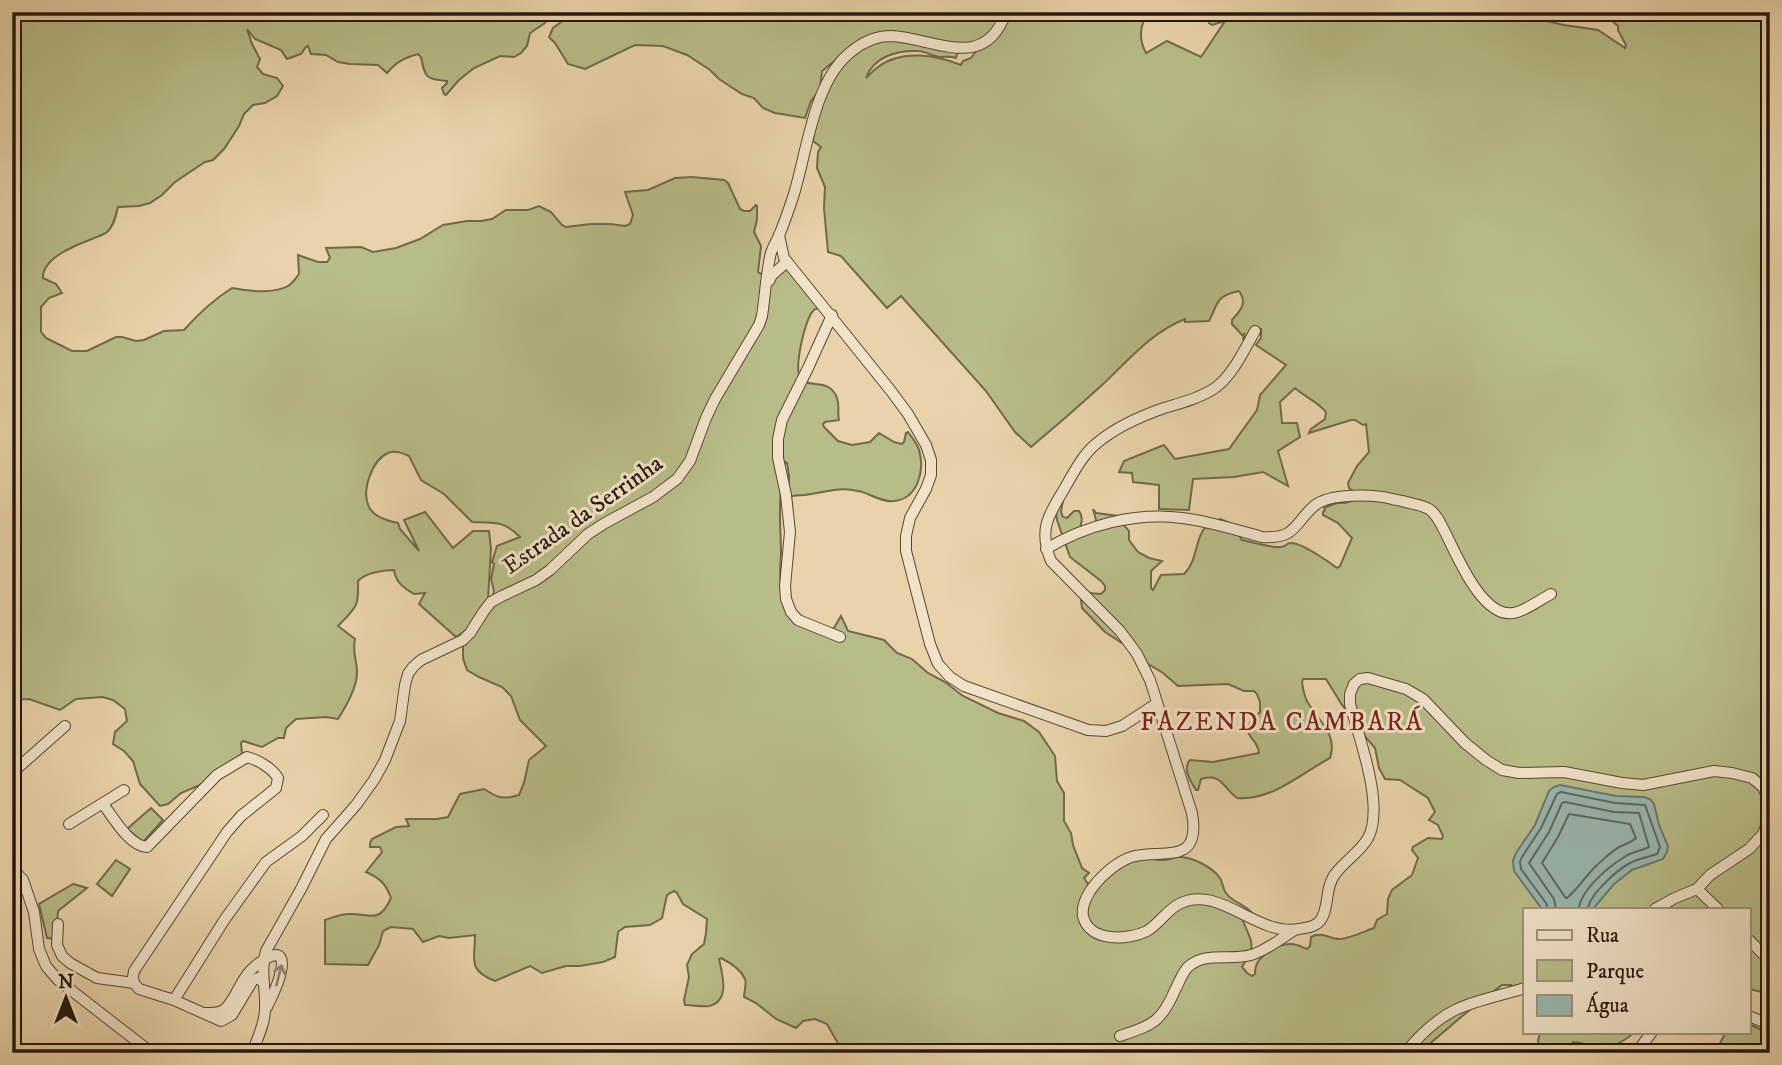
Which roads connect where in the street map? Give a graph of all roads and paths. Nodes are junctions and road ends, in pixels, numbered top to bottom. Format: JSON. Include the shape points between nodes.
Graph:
{"nodes":[{"id":1,"x":1006,"y":12,"type":"edge"},
{"id":2,"x":779,"y":235,"type":"junction"},
{"id":3,"x":770,"y":254,"type":"junction"},
{"id":4,"x":786,"y":260,"type":"junction"},
{"id":5,"x":766,"y":285,"type":"junction"},
{"id":6,"x":832,"y":315,"type":"junction"},
{"id":7,"x":1255,"y":331,"type":"dead end"},
{"id":8,"x":1046,"y":549,"type":"junction"},
{"id":9,"x":1551,"y":594,"type":"dead end"},
{"id":10,"x":839,"y":637,"type":"dead end"},
{"id":11,"x":1156,"y":704,"type":"junction"},
{"id":12,"x":65,"y":726,"type":"dead end"},
{"id":13,"x":12,"y":773,"type":"edge"},
{"id":14,"x":124,"y":790,"type":"dead end"},
{"id":15,"x":103,"y":804,"type":"junction"},
{"id":16,"x":323,"y":815,"type":"dead end"},
{"id":17,"x":69,"y":824,"type":"dead end"},
{"id":18,"x":12,"y":868,"type":"edge"},
{"id":19,"x":1697,"y":889,"type":"junction"},
{"id":20,"x":1657,"y":908,"type":"edge"},
{"id":21,"x":1717,"y":908,"type":"edge"},
{"id":22,"x":58,"y":924,"type":"dead end"},
{"id":23,"x":1293,"y":931,"type":"junction"},
{"id":24,"x":1750,"y":941,"type":"edge"},
{"id":25,"x":263,"y":960,"type":"junction"},
{"id":26,"x":1770,"y":961,"type":"edge"},
{"id":27,"x":263,"y":982,"type":"junction"},
{"id":28,"x":134,"y":983,"type":"junction"},
{"id":29,"x":1523,"y":989,"type":"edge"},
{"id":30,"x":174,"y":1000,"type":"junction"},
{"id":31,"x":266,"y":1011,"type":"junction"},
{"id":32,"x":204,"y":1014,"type":"junction"},
{"id":33,"x":1750,"y":1016,"type":"edge"},
{"id":34,"x":1770,"y":1025,"type":"edge"},
{"id":35,"x":1650,"y":1034,"type":"edge"},
{"id":36,"x":1120,"y":1036,"type":"dead end"},
{"id":37,"x":152,"y":1053,"type":"edge"},
{"id":38,"x":252,"y":1053,"type":"edge"},
{"id":39,"x":1405,"y":1053,"type":"edge"},
{"id":40,"x":1636,"y":1053,"type":"edge"}],
"edges":[{"from":1,"to":2,"type":"street","name":"Estrada da Serrinha","via":[[995,34],[974,47],[948,48],[890,36],[873,38],[850,52],[832,75],[818,105]]},
{"from":2,"to":3,"type":"street","name":"Estrada da Serrinha"},
{"from":2,"to":4,"type":"street"},
{"from":3,"to":4,"type":"street"},
{"from":3,"to":5,"type":"street","name":"Estrada da Serrinha"},
{"from":4,"to":5,"type":"street"},
{"from":4,"to":6,"type":"street"},
{"from":5,"to":25,"type":"street","name":"Estrada da Serrinha","via":[[759,325],[715,399],[690,461],[677,479],[653,498],[588,534],[536,580],[491,603],[463,640],[413,667],[385,760],[356,805],[326,839]]},
{"from":6,"to":10,"type":"street","via":[[782,420],[778,458],[790,532],[786,599],[798,620]]},
{"from":6,"to":11,"type":"street","via":[[908,414],[931,460],[926,489],[910,518],[906,551],[938,664],[964,686],[1088,730],[1122,726]]},
{"from":7,"to":8,"type":"street","via":[[1215,388],[1115,430],[1096,443],[1047,519]]},
{"from":8,"to":9,"type":"street","via":[[1091,527],[1157,516],[1274,538],[1294,530],[1325,499],[1389,498],[1428,509],[1437,518],[1492,608],[1503,614],[1515,613]]},
{"from":8,"to":11,"type":"street","via":[[1051,561],[1137,654]]},
{"from":11,"to":23,"type":"street","via":[[1192,813],[1192,839],[1176,853],[1136,856],[1105,873],[1084,903],[1088,926],[1099,935],[1136,936],[1150,930],[1177,905],[1200,899]]},
{"from":12,"to":13,"type":"street"},
{"from":14,"to":15,"type":"street"},
{"from":15,"to":17,"type":"street"},
{"from":15,"to":28,"type":"street","via":[[132,841],[146,847],[217,775],[247,757],[278,778],[276,788],[227,832],[134,971]]},
{"from":16,"to":30,"type":"street","via":[[266,862]]},
{"from":18,"to":37,"type":"street","via":[[23,880],[46,966]]},
{"from":19,"to":20,"type":"street"},
{"from":19,"to":21,"type":"street"},
{"from":19,"to":23,"type":"street","via":[[1763,834],[1769,802],[1752,778],[1714,771],[1643,785],[1563,772],[1502,770],[1465,743],[1423,699],[1368,678],[1354,684],[1350,704],[1368,765],[1373,824],[1368,838],[1332,878],[1319,922]]},
{"from":22,"to":28,"type":"street","via":[[57,945],[71,963],[97,978]]},
{"from":23,"to":36,"type":"street","via":[[1248,956],[1200,959],[1182,977],[1159,1018]]},
{"from":24,"to":26,"type":"street"},
{"from":25,"to":27,"type":"street","name":"Estrada da Serrinha"},
{"from":31,"to":25,"type":"street","one_way":true,"via":[[282,962],[275,954]]},
{"from":25,"to":32,"type":"street","via":[[248,973],[226,1008]]},
{"from":27,"to":31,"type":"street","name":"Estrada da Serrinha"},
{"from":27,"to":32,"type":"street","via":[[253,980],[232,1015],[221,1021]]},
{"from":28,"to":30,"type":"street","via":[[139,989]]},
{"from":29,"to":39,"type":"street","via":[[1457,1009],[1435,1022]]},
{"from":30,"to":32,"type":"street"},
{"from":31,"to":38,"type":"street","name":"Estrada da Serrinha"},
{"from":33,"to":34,"type":"street"},
{"from":35,"to":40,"type":"street"}]}
